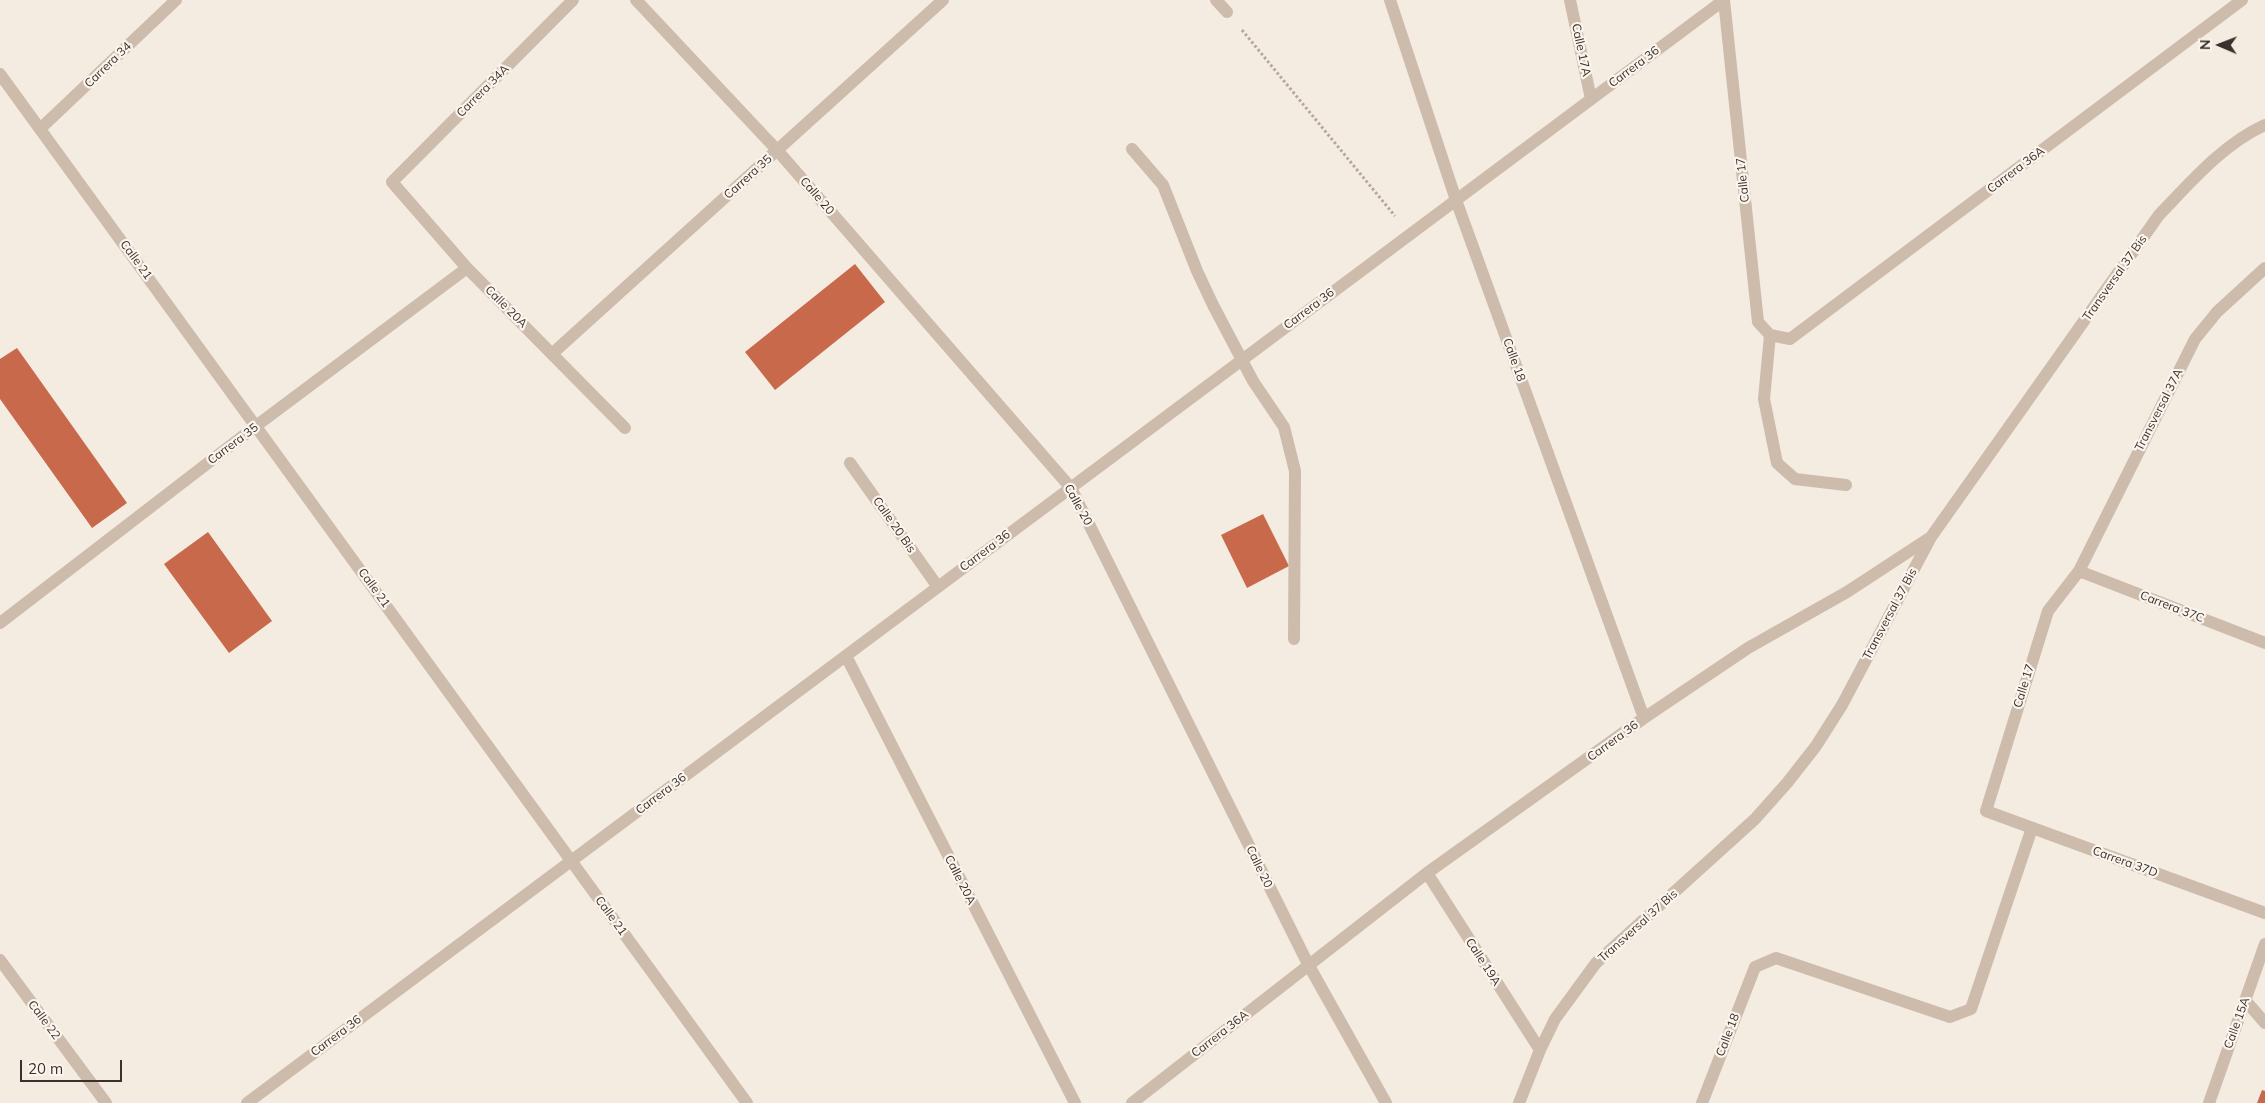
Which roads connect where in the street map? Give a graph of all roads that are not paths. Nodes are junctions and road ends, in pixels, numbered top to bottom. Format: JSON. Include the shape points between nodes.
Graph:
{"nodes":[{"id":1,"x":176,"y":0,"type":"edge"},
{"id":2,"x":574,"y":0,"type":"edge"},
{"id":3,"x":636,"y":0,"type":"edge"},
{"id":4,"x":943,"y":0,"type":"edge"},
{"id":5,"x":1216,"y":0,"type":"edge"},
{"id":6,"x":1390,"y":0,"type":"edge"},
{"id":7,"x":1570,"y":0,"type":"edge"},
{"id":8,"x":1724,"y":0,"type":"edge"},
{"id":9,"x":2242,"y":0,"type":"edge"},
{"id":10,"x":1227,"y":12,"type":"road end"},
{"id":11,"x":0,"y":74,"type":"edge"},
{"id":12,"x":1591,"y":99,"type":"junction"},
{"id":13,"x":2265,"y":125,"type":"edge"},
{"id":14,"x":40,"y":129,"type":"junction"},
{"id":15,"x":777,"y":150,"type":"junction"},
{"id":16,"x":1132,"y":150,"type":"dead end"},
{"id":17,"x":392,"y":182,"type":"joint"},
{"id":18,"x":1456,"y":200,"type":"junction"},
{"id":19,"x":467,"y":268,"type":"junction"},
{"id":20,"x":2265,"y":268,"type":"edge"},
{"id":21,"x":1770,"y":335,"type":"junction"},
{"id":22,"x":553,"y":354,"type":"junction"},
{"id":23,"x":1242,"y":359,"type":"junction"},
{"id":24,"x":256,"y":426,"type":"junction"},
{"id":25,"x":625,"y":428,"type":"dead end"},
{"id":26,"x":850,"y":463,"type":"dead end"},
{"id":27,"x":1846,"y":485,"type":"dead end"},
{"id":28,"x":1071,"y":488,"type":"junction"},
{"id":29,"x":1931,"y":537,"type":"junction"},
{"id":30,"x":2079,"y":571,"type":"junction"},
{"id":31,"x":938,"y":587,"type":"junction"},
{"id":32,"x":0,"y":623,"type":"edge"},
{"id":33,"x":1294,"y":639,"type":"dead end"},
{"id":34,"x":2265,"y":643,"type":"edge"},
{"id":35,"x":846,"y":656,"type":"junction"},
{"id":36,"x":1644,"y":718,"type":"junction"},
{"id":37,"x":1986,"y":811,"type":"joint"},
{"id":38,"x":2032,"y":828,"type":"junction"},
{"id":39,"x":571,"y":861,"type":"junction"},
{"id":40,"x":1427,"y":874,"type":"junction"},
{"id":41,"x":2265,"y":913,"type":"edge"},
{"id":42,"x":2265,"y":944,"type":"edge"},
{"id":43,"x":0,"y":960,"type":"edge"},
{"id":44,"x":1308,"y":964,"type":"junction"},
{"id":45,"x":2245,"y":1000,"type":"junction"},
{"id":46,"x":2265,"y":1023,"type":"edge"},
{"id":47,"x":1540,"y":1050,"type":"junction"},
{"id":48,"x":106,"y":1103,"type":"edge"},
{"id":49,"x":247,"y":1103,"type":"edge"},
{"id":50,"x":747,"y":1103,"type":"edge"},
{"id":51,"x":1075,"y":1103,"type":"edge"},
{"id":52,"x":1132,"y":1103,"type":"edge"},
{"id":53,"x":1386,"y":1103,"type":"edge"},
{"id":54,"x":1519,"y":1103,"type":"edge"},
{"id":55,"x":1702,"y":1103,"type":"edge"},
{"id":56,"x":2208,"y":1103,"type":"edge"}],
"edges":[{"from":1,"to":14,"type":"street","name":"Carrera 34"},
{"from":2,"to":17,"type":"street","name":"Carrera 34A"},
{"from":3,"to":15,"type":"street","name":"Calle 20"},
{"from":4,"to":15,"type":"street","name":"Carrera 35"},
{"from":5,"to":10,"type":"street"},
{"from":6,"to":18,"type":"street","name":"Calle 18"},
{"from":7,"to":12,"type":"street","name":"Calle 17A"},
{"from":8,"to":12,"type":"street","name":"Carrera 36"},
{"from":8,"to":21,"type":"street","name":"Calle 17","via":[[1758,322]]},
{"from":9,"to":21,"type":"street","name":"Carrera 36A","via":[[1790,339]]},
{"from":11,"to":14,"type":"street","name":"Calle 21"},
{"from":12,"to":18,"type":"street","name":"Carrera 36"},
{"from":13,"to":29,"type":"street","name":"Transversal 37 Bis","via":[[2224,152],[2159,215]]},
{"from":14,"to":24,"type":"street","name":"Calle 21"},
{"from":15,"to":22,"type":"street","name":"Carrera 35"},
{"from":15,"to":28,"type":"street","name":"Calle 20"},
{"from":16,"to":23,"type":"street","via":[[1164,185],[1197,270]]},
{"from":17,"to":19,"type":"street","name":"Calle 20A"},
{"from":18,"to":23,"type":"street","name":"Carrera 36"},
{"from":18,"to":36,"type":"street","name":"Calle 18"},
{"from":19,"to":22,"type":"street","name":"Calle 20A"},
{"from":19,"to":24,"type":"street","name":"Carrera 35"},
{"from":20,"to":30,"type":"street","name":"Transversal 37A","via":[[2217,312],[2195,339]]},
{"from":21,"to":27,"type":"street","via":[[1764,399],[1777,463],[1795,478]]},
{"from":22,"to":25,"type":"street","name":"Calle 20A"},
{"from":23,"to":28,"type":"street","name":"Carrera 36"},
{"from":23,"to":33,"type":"street","via":[[1284,427],[1296,471]]},
{"from":24,"to":32,"type":"street","name":"Carrera 35"},
{"from":24,"to":39,"type":"street","name":"Calle 21"},
{"from":26,"to":31,"type":"street","name":"Calle 20 Bis"},
{"from":28,"to":31,"type":"street","name":"Carrera 36"},
{"from":28,"to":44,"type":"street","name":"Calle 20"},
{"from":29,"to":36,"type":"street","name":"Carrera 36","via":[[1847,592],[1748,648]]},
{"from":29,"to":47,"type":"street","name":"Transversal 37 Bis","via":[[1842,705],[1816,746],[1755,819],[1596,963],[1556,1019]]},
{"from":30,"to":34,"type":"street","name":"Carrera 37C"},
{"from":30,"to":37,"type":"street","name":"Calle 17","via":[[2048,611]]},
{"from":31,"to":35,"type":"street","name":"Carrera 36"},
{"from":35,"to":39,"type":"street","name":"Carrera 36"},
{"from":35,"to":51,"type":"street","name":"Calle 20A"},
{"from":36,"to":40,"type":"street","name":"Carrera 36"},
{"from":37,"to":38,"type":"street","name":"Carrera 37D"},
{"from":38,"to":41,"type":"street","name":"Carrera 37D"},
{"from":38,"to":55,"type":"street","name":"Calle 18","via":[[1971,1009],[1950,1017],[1776,958],[1755,967]]},
{"from":39,"to":49,"type":"street","name":"Carrera 36"},
{"from":39,"to":50,"type":"street","name":"Calle 21"},
{"from":40,"to":44,"type":"street","name":"Carrera 36"},
{"from":40,"to":47,"type":"street","name":"Calle 19A"},
{"from":42,"to":45,"type":"street","name":"Calle 15A"},
{"from":43,"to":48,"type":"street","name":"Calle 22"},
{"from":44,"to":52,"type":"street","name":"Carrera 36A"},
{"from":44,"to":53,"type":"street","name":"Calle 20"},
{"from":45,"to":46,"type":"street"},
{"from":45,"to":56,"type":"street","name":"Calle 15A"},
{"from":47,"to":54,"type":"street","name":"Transversal 37 Bis"}]}
